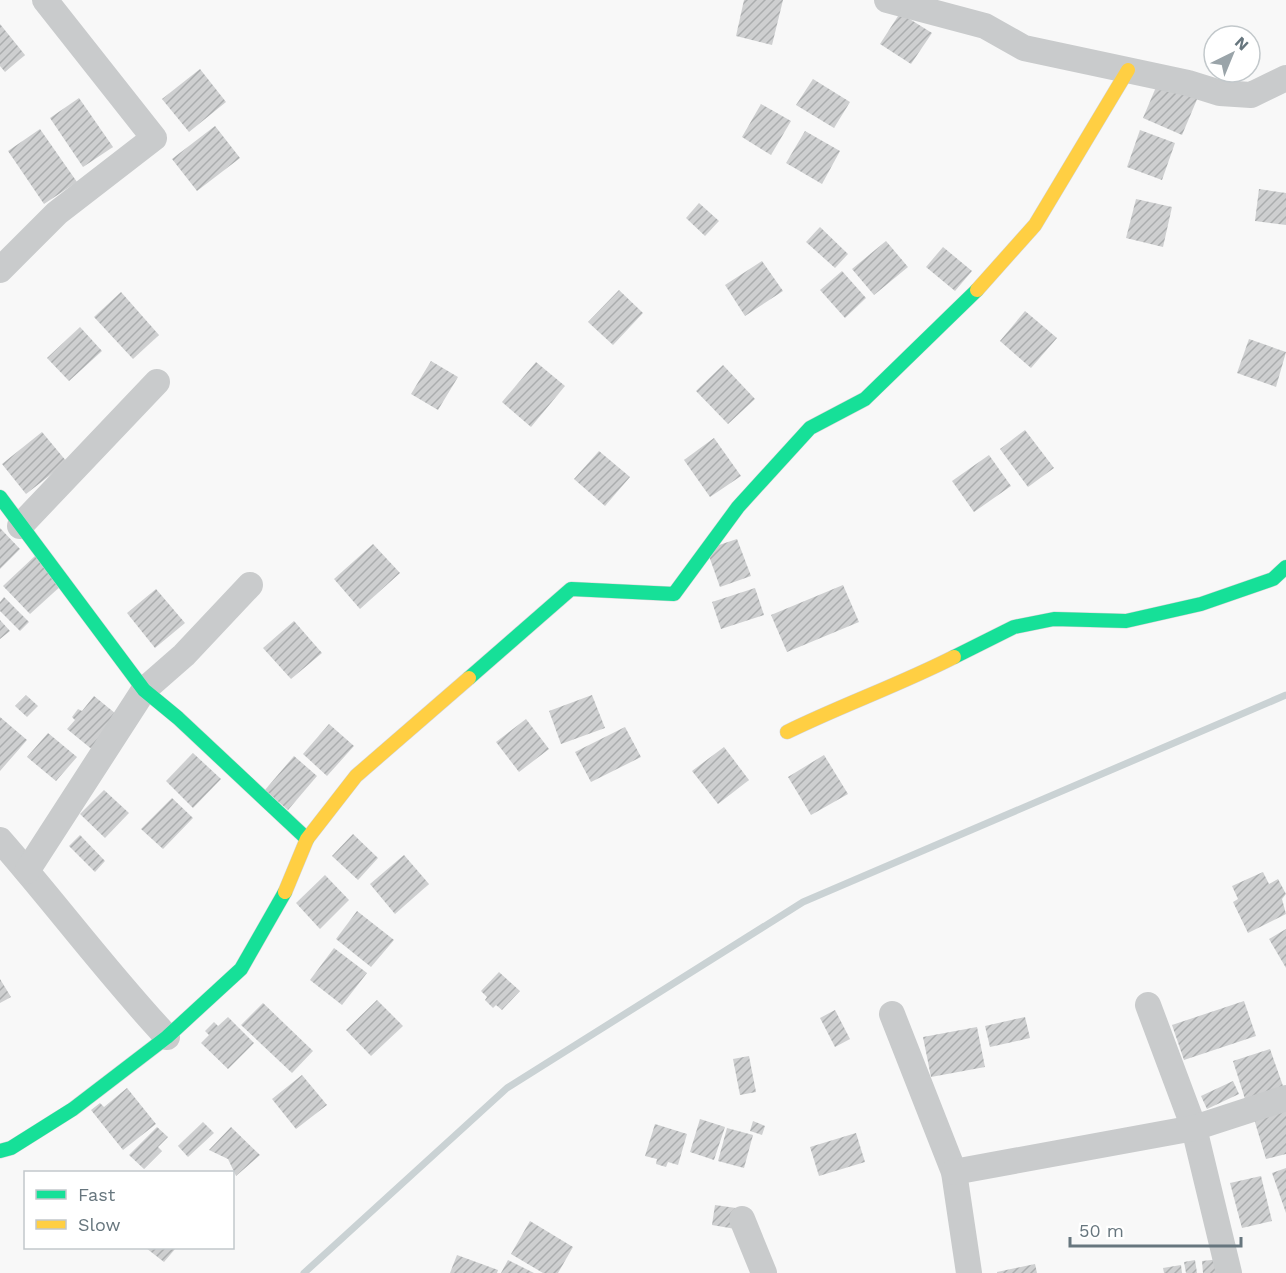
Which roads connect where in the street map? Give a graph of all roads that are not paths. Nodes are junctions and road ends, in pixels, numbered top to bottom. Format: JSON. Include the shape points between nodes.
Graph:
{"nodes":[{"id":1,"x":45,"y":0,"type":"edge"},
{"id":2,"x":887,"y":0,"type":"edge"},
{"id":3,"x":1128,"y":70,"type":"junction"},
{"id":4,"x":1286,"y":78,"type":"edge"},
{"id":5,"x":0,"y":270,"type":"edge"},
{"id":6,"x":157,"y":382,"type":"dead end"},
{"id":7,"x":0,"y":497,"type":"edge"},
{"id":8,"x":20,"y":526,"type":"junction"},
{"id":9,"x":1286,"y":567,"type":"edge"},
{"id":10,"x":250,"y":585,"type":"dead end"},
{"id":11,"x":144,"y":690,"type":"junction"},
{"id":12,"x":787,"y":732,"type":"dead end"},
{"id":13,"x":307,"y":839,"type":"junction"},
{"id":14,"x":0,"y":840,"type":"edge"},
{"id":15,"x":27,"y":871,"type":"junction"},
{"id":16,"x":1148,"y":1005,"type":"dead end"},
{"id":17,"x":892,"y":1014,"type":"dead end"},
{"id":18,"x":167,"y":1038,"type":"junction"},
{"id":19,"x":1286,"y":1098,"type":"edge"},
{"id":20,"x":1194,"y":1128,"type":"junction"},
{"id":21,"x":0,"y":1151,"type":"edge"},
{"id":22,"x":954,"y":1172,"type":"junction"},
{"id":23,"x":742,"y":1219,"type":"dead end"},
{"id":24,"x":764,"y":1273,"type":"edge"},
{"id":25,"x":969,"y":1273,"type":"edge"},
{"id":26,"x":1229,"y":1273,"type":"edge"}],
"edges":[{"from":1,"to":5,"type":"street","via":[[154,138],[57,213]]},
{"from":2,"to":3,"type":"street","via":[[985,26],[1024,48]]},
{"from":3,"to":4,"type":"street","via":[[1220,93],[1251,95]]},
{"from":3,"to":13,"type":"street","via":[[1035,225],[968,300],[866,399],[810,428],[738,507],[674,594],[571,589],[356,776]]},
{"from":6,"to":8,"type":"street"},
{"from":7,"to":8,"type":"street"},
{"from":8,"to":11,"type":"street"},
{"from":9,"to":12,"type":"street","via":[[1273,579],[1201,604],[1126,621],[1054,619],[1014,627],[902,683]]},
{"from":10,"to":11,"type":"street","via":[[184,655]]},
{"from":11,"to":13,"type":"street"},
{"from":11,"to":15,"type":"street"},
{"from":13,"to":18,"type":"street","via":[[280,903],[241,969]]},
{"from":14,"to":15,"type":"street"},
{"from":15,"to":18,"type":"street","via":[[126,994]]},
{"from":16,"to":20,"type":"street"},
{"from":17,"to":22,"type":"street"},
{"from":18,"to":21,"type":"street","via":[[73,1109]]},
{"from":19,"to":20,"type":"street"},
{"from":20,"to":22,"type":"street"},
{"from":20,"to":26,"type":"street"},
{"from":22,"to":25,"type":"street"},
{"from":23,"to":24,"type":"street"}]}
